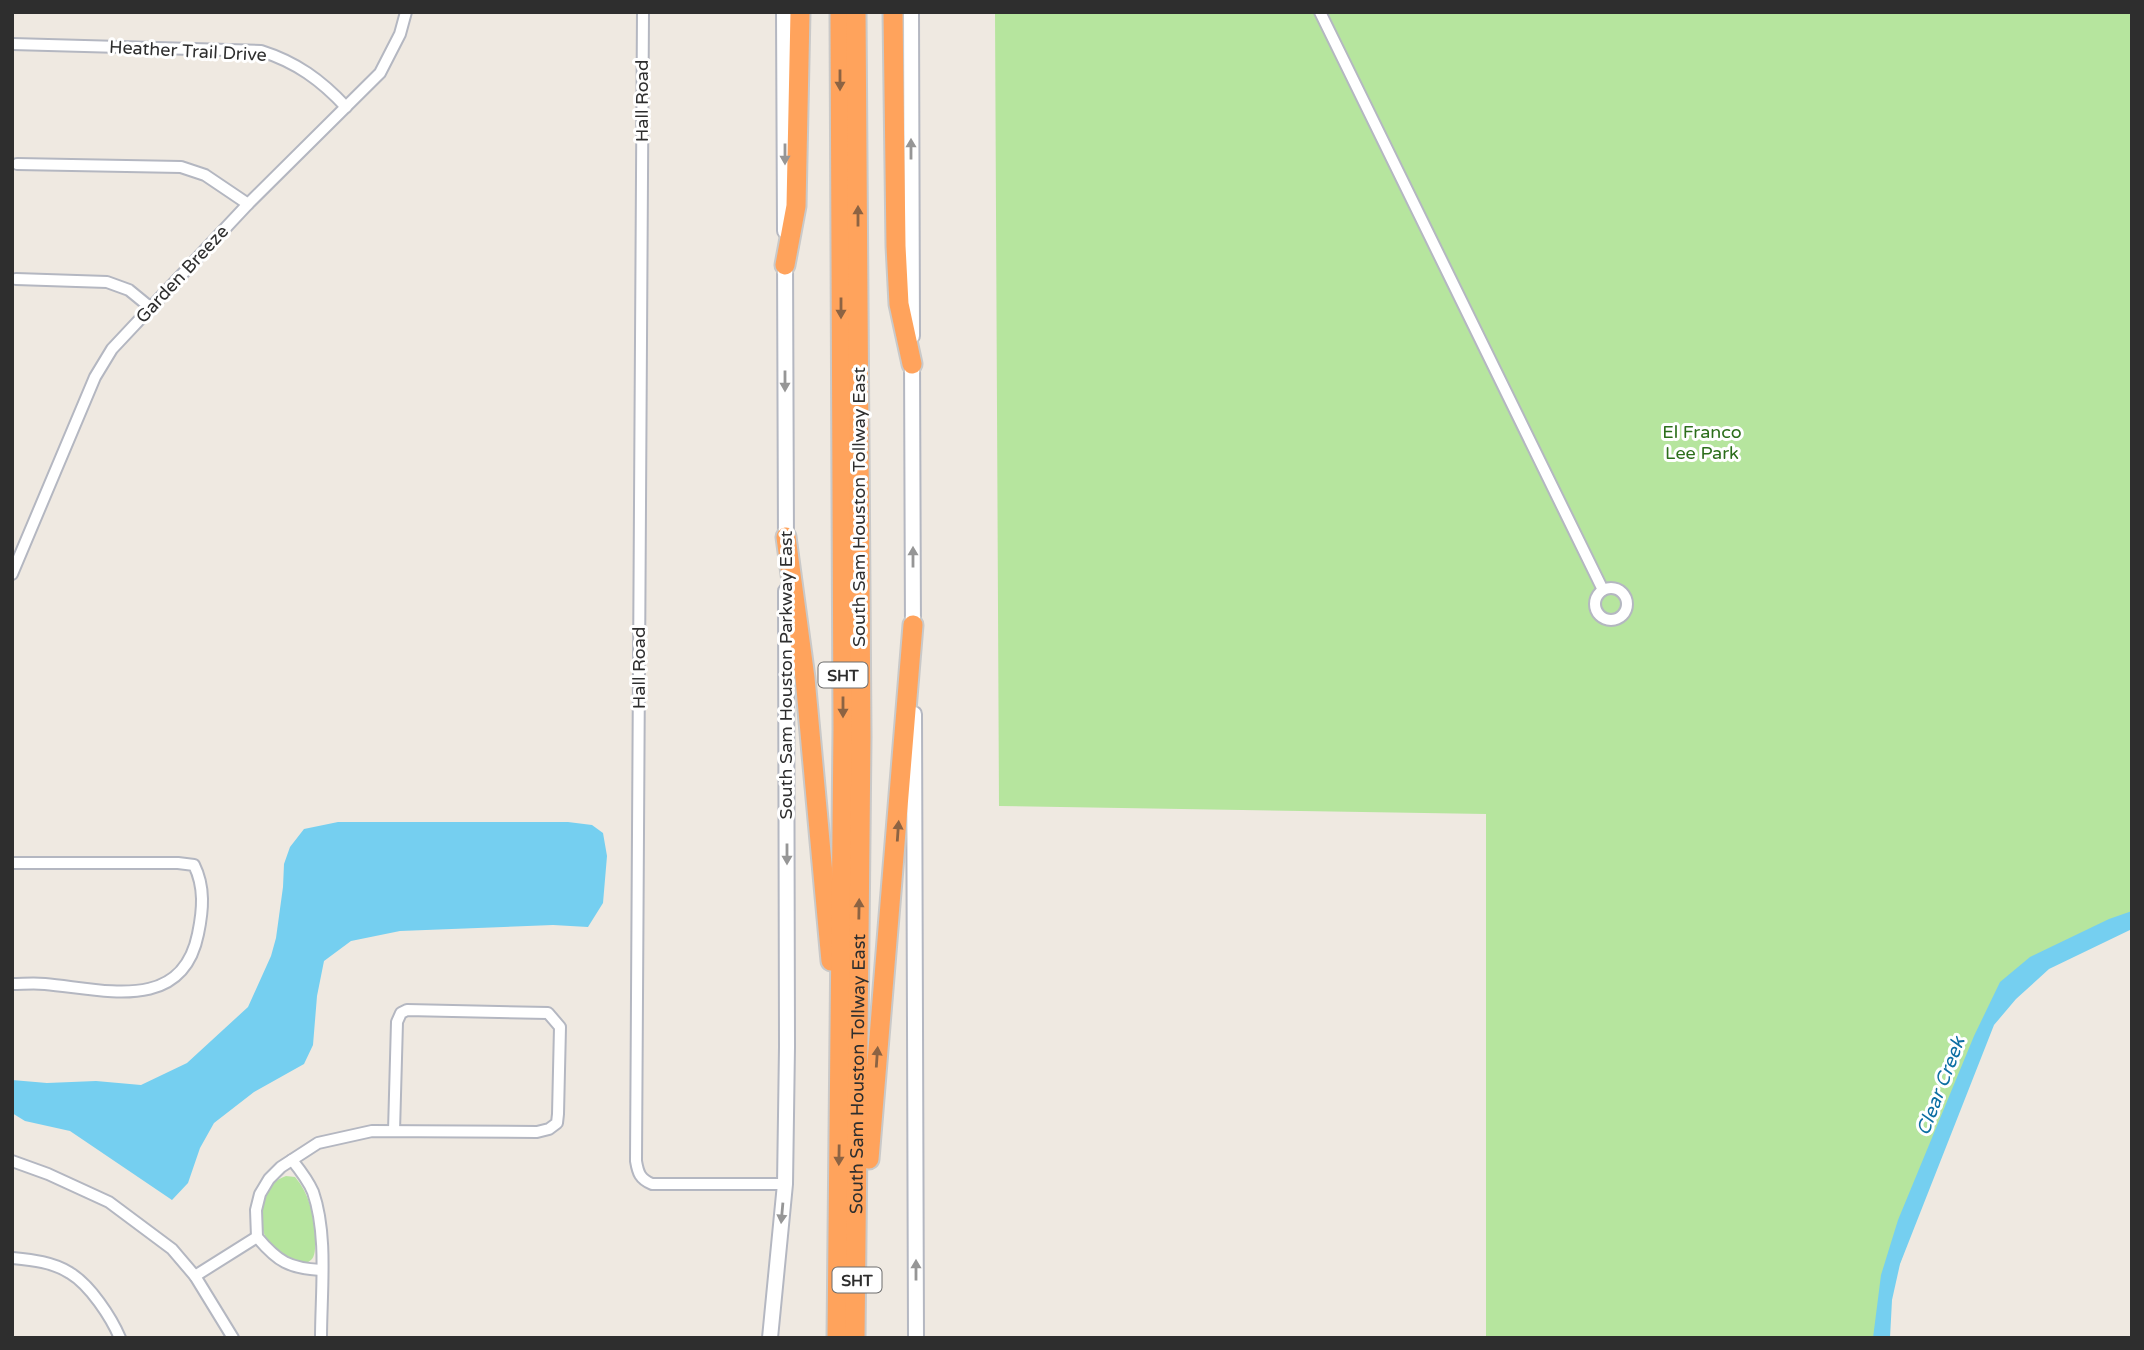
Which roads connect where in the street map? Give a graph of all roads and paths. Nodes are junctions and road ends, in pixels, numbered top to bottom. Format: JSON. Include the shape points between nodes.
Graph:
{"nodes":[{"id":1,"x":406,"y":12,"type":"edge"},
{"id":2,"x":643,"y":12,"type":"edge"},
{"id":3,"x":784,"y":12,"type":"edge"},
{"id":4,"x":800,"y":12,"type":"edge"},
{"id":5,"x":840,"y":12,"type":"edge"},
{"id":6,"x":856,"y":12,"type":"edge"},
{"id":7,"x":893,"y":12,"type":"edge"},
{"id":8,"x":911,"y":12,"type":"edge"},
{"id":9,"x":1320,"y":12,"type":"edge"},
{"id":10,"x":12,"y":44,"type":"edge"},
{"id":11,"x":346,"y":107,"type":"junction"},
{"id":12,"x":17,"y":164,"type":"dead end"},
{"id":13,"x":248,"y":204,"type":"junction"},
{"id":14,"x":785,"y":265,"type":"junction"},
{"id":15,"x":16,"y":279,"type":"dead end"},
{"id":16,"x":151,"y":308,"type":"junction"},
{"id":17,"x":912,"y":364,"type":"junction"},
{"id":18,"x":786,"y":537,"type":"junction"},
{"id":19,"x":12,"y":574,"type":"edge"},
{"id":20,"x":1603,"y":590,"type":"dead end"},
{"id":21,"x":913,"y":625,"type":"junction"},
{"id":22,"x":12,"y":863,"type":"edge"},
{"id":23,"x":12,"y":984,"type":"edge"},
{"id":24,"x":841,"y":1054,"type":"junction"},
{"id":25,"x":394,"y":1131,"type":"junction"},
{"id":26,"x":292,"y":1160,"type":"junction"},
{"id":27,"x":12,"y":1161,"type":"edge"},
{"id":28,"x":785,"y":1184,"type":"junction"},
{"id":29,"x":858,"y":1222,"type":"junction"},
{"id":30,"x":257,"y":1237,"type":"junction"},
{"id":31,"x":12,"y":1258,"type":"edge"},
{"id":32,"x":321,"y":1270,"type":"junction"},
{"id":33,"x":195,"y":1276,"type":"junction"},
{"id":34,"x":120,"y":1338,"type":"edge"},
{"id":35,"x":233,"y":1338,"type":"edge"},
{"id":36,"x":321,"y":1338,"type":"edge"},
{"id":37,"x":770,"y":1338,"type":"edge"},
{"id":38,"x":836,"y":1338,"type":"edge"},
{"id":39,"x":855,"y":1338,"type":"edge"},
{"id":40,"x":916,"y":1338,"type":"edge"}],
"edges":[{"from":1,"to":11,"type":"street","name":"Garden Breeze","via":[[380,73]]},
{"from":2,"to":28,"type":"street","name":"Hall Road","via":[[636,1161],[638,1173],[652,1184]]},
{"from":3,"to":14,"type":"main road","name":"South Sam Houston Parkway East","one_way":true},
{"from":4,"to":14,"type":"highway","via":[[796,206]]},
{"from":5,"to":24,"type":"highway","name":"South Sam Houston Tollway East","number":"SHT","one_way":true},
{"from":29,"to":6,"type":"highway","name":"South Sam Houston Tollway East","number":"SHT","one_way":true,"via":[[861,723]]},
{"from":7,"to":17,"type":"highway","via":[[896,246],[900,304]]},
{"from":17,"to":8,"type":"main road","one_way":true},
{"from":9,"to":20,"type":"street"},
{"from":10,"to":11,"type":"street","name":"Heather Trail Drive","via":[[261,51],[312,74]]},
{"from":11,"to":13,"type":"street","name":"Garden Breeze"},
{"from":12,"to":13,"type":"street","via":[[181,167],[205,175]]},
{"from":13,"to":16,"type":"street","name":"Garden Breeze"},
{"from":14,"to":18,"type":"main road","name":"South Sam Houston Parkway East","one_way":true},
{"from":15,"to":16,"type":"street","via":[[107,282],[129,290]]},
{"from":16,"to":19,"type":"street","name":"Garden Breeze","via":[[112,349],[95,377]]},
{"from":21,"to":17,"type":"main road","one_way":true},
{"from":18,"to":24,"type":"highway","via":[[805,678]]},
{"from":18,"to":28,"type":"main road","name":"South Sam Houston Parkway East","one_way":true},
{"from":29,"to":21,"type":"highway","one_way":true,"via":[[868,1173]]},
{"from":40,"to":21,"type":"main road","one_way":true},
{"from":22,"to":23,"type":"street","via":[[194,865],[201,879],[202,902],[192,959],[169,981],[145,991],[117,992]]},
{"from":24,"to":38,"type":"highway","name":"South Sam Houston Tollway East","number":"SHT","one_way":true},
{"from":25,"to":25,"type":"street","via":[[397,1021],[401,1013],[548,1013],[559,1027],[557,1122],[549,1129]]},
{"from":25,"to":26,"type":"street","via":[[326,1140]]},
{"from":26,"to":30,"type":"street","via":[[269,1179],[260,1194]]},
{"from":26,"to":32,"type":"street","via":[[312,1189],[318,1211]]},
{"from":27,"to":33,"type":"street","via":[[109,1202],[172,1249]]},
{"from":28,"to":37,"type":"main road","name":"South Sam Houston Parkway East","one_way":true},
{"from":29,"to":39,"type":"highway","name":"South Sam Houston Tollway East","number":"SHT"},
{"from":30,"to":32,"type":"street","via":[[279,1261]]},
{"from":30,"to":33,"type":"street"},
{"from":31,"to":34,"type":"street","via":[[41,1261],[71,1273],[96,1299]]},
{"from":32,"to":36,"type":"street"},
{"from":33,"to":35,"type":"street"}]}
